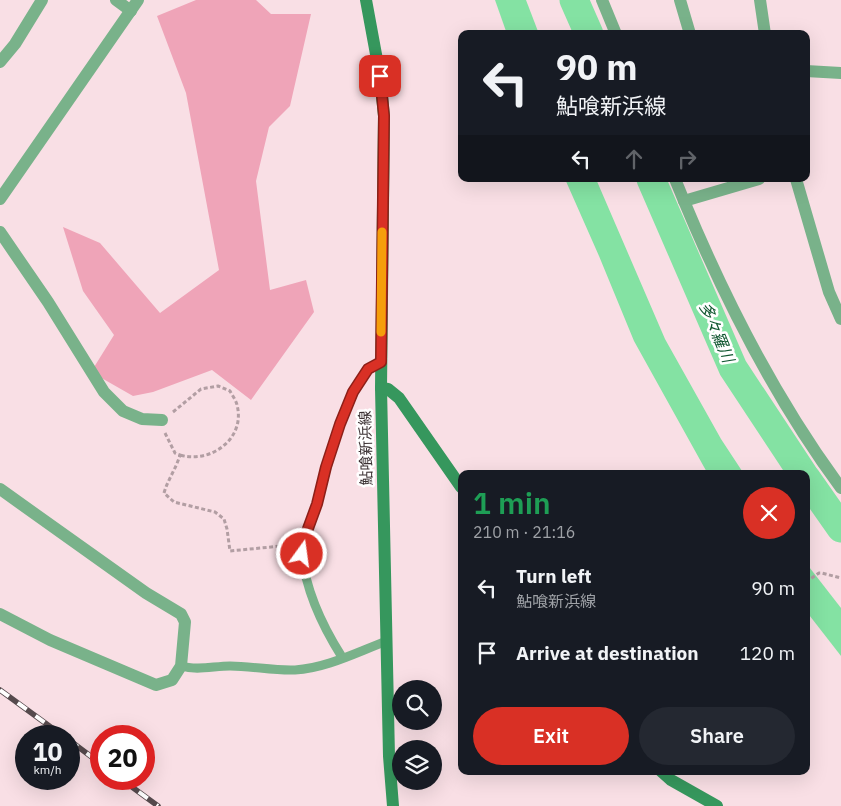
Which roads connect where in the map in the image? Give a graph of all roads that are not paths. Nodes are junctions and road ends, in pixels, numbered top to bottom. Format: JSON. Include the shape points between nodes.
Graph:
{"nodes":[{"id":1,"x":42,"y":0,"type":"edge"},
{"id":2,"x":116,"y":0,"type":"edge"},
{"id":3,"x":366,"y":0,"type":"edge"},
{"id":4,"x":602,"y":0,"type":"edge"},
{"id":5,"x":680,"y":0,"type":"edge"},
{"id":6,"x":760,"y":0,"type":"edge"},
{"id":7,"x":135,"y":5,"type":"edge"},
{"id":8,"x":614,"y":30,"type":"edge"},
{"id":9,"x":689,"y":30,"type":"edge"},
{"id":10,"x":764,"y":30,"type":"edge"},
{"id":11,"x":0,"y":62,"type":"edge"},
{"id":12,"x":810,"y":71,"type":"edge"},
{"id":13,"x":841,"y":73,"type":"edge"},
{"id":14,"x":676,"y":182,"type":"edge"},
{"id":15,"x":749,"y":182,"type":"edge"},
{"id":16,"x":797,"y":182,"type":"edge"},
{"id":17,"x":0,"y":199,"type":"edge"},
{"id":18,"x":684,"y":201,"type":"junction"},
{"id":19,"x":0,"y":232,"type":"edge"},
{"id":20,"x":841,"y":319,"type":"edge"},
{"id":21,"x":381,"y":362,"type":"junction"},
{"id":22,"x":381,"y":388,"type":"junction"},
{"id":23,"x":162,"y":420,"type":"road end"},
{"id":24,"x":458,"y":483,"type":"edge"},
{"id":25,"x":841,"y":488,"type":"edge"},
{"id":26,"x":0,"y":489,"type":"edge"},
{"id":27,"x":0,"y":614,"type":"edge"},
{"id":28,"x":387,"y":641,"type":"junction"},
{"id":29,"x":342,"y":657,"type":"junction"},
{"id":30,"x":181,"y":666,"type":"junction"},
{"id":31,"x":665,"y":775,"type":"edge"},
{"id":32,"x":393,"y":806,"type":"edge"},
{"id":33,"x":716,"y":806,"type":"edge"}],
"edges":[{"from":1,"to":11,"type":"street"},
{"from":2,"to":7,"type":"street"},
{"from":3,"to":21,"type":"main road","name":"鮎喰新浜線","via":[[384,116]]},
{"from":4,"to":8,"type":"street"},
{"from":5,"to":9,"type":"street"},
{"from":6,"to":10,"type":"street"},
{"from":7,"to":17,"type":"street"},
{"from":12,"to":13,"type":"street"},
{"from":14,"to":18,"type":"street"},
{"from":15,"to":18,"type":"street"},
{"from":16,"to":20,"type":"street","via":[[829,292]]},
{"from":18,"to":25,"type":"street","via":[[710,264],[755,352],[807,441]]},
{"from":19,"to":23,"type":"street","via":[[104,392],[123,411],[142,419]]},
{"from":21,"to":22,"type":"main road","name":"鮎喰新浜線"},
{"from":21,"to":29,"type":"lane","via":[[368,369],[353,392],[302,545],[307,581],[326,632]]},
{"from":22,"to":24,"type":"main road","via":[[388,389],[399,398]]},
{"from":22,"to":28,"type":"main road","name":"鮎喰新浜線"},
{"from":26,"to":30,"type":"street","via":[[146,593],[181,614],[184,622]]},
{"from":27,"to":30,"type":"street","via":[[50,640],[156,685],[172,680]]},
{"from":28,"to":29,"type":"lane"},
{"from":28,"to":32,"type":"main road","name":"鮎喰新浜線"},
{"from":29,"to":30,"type":"lane","via":[[295,670],[240,666],[190,669]]},
{"from":31,"to":33,"type":"main road"}]}
